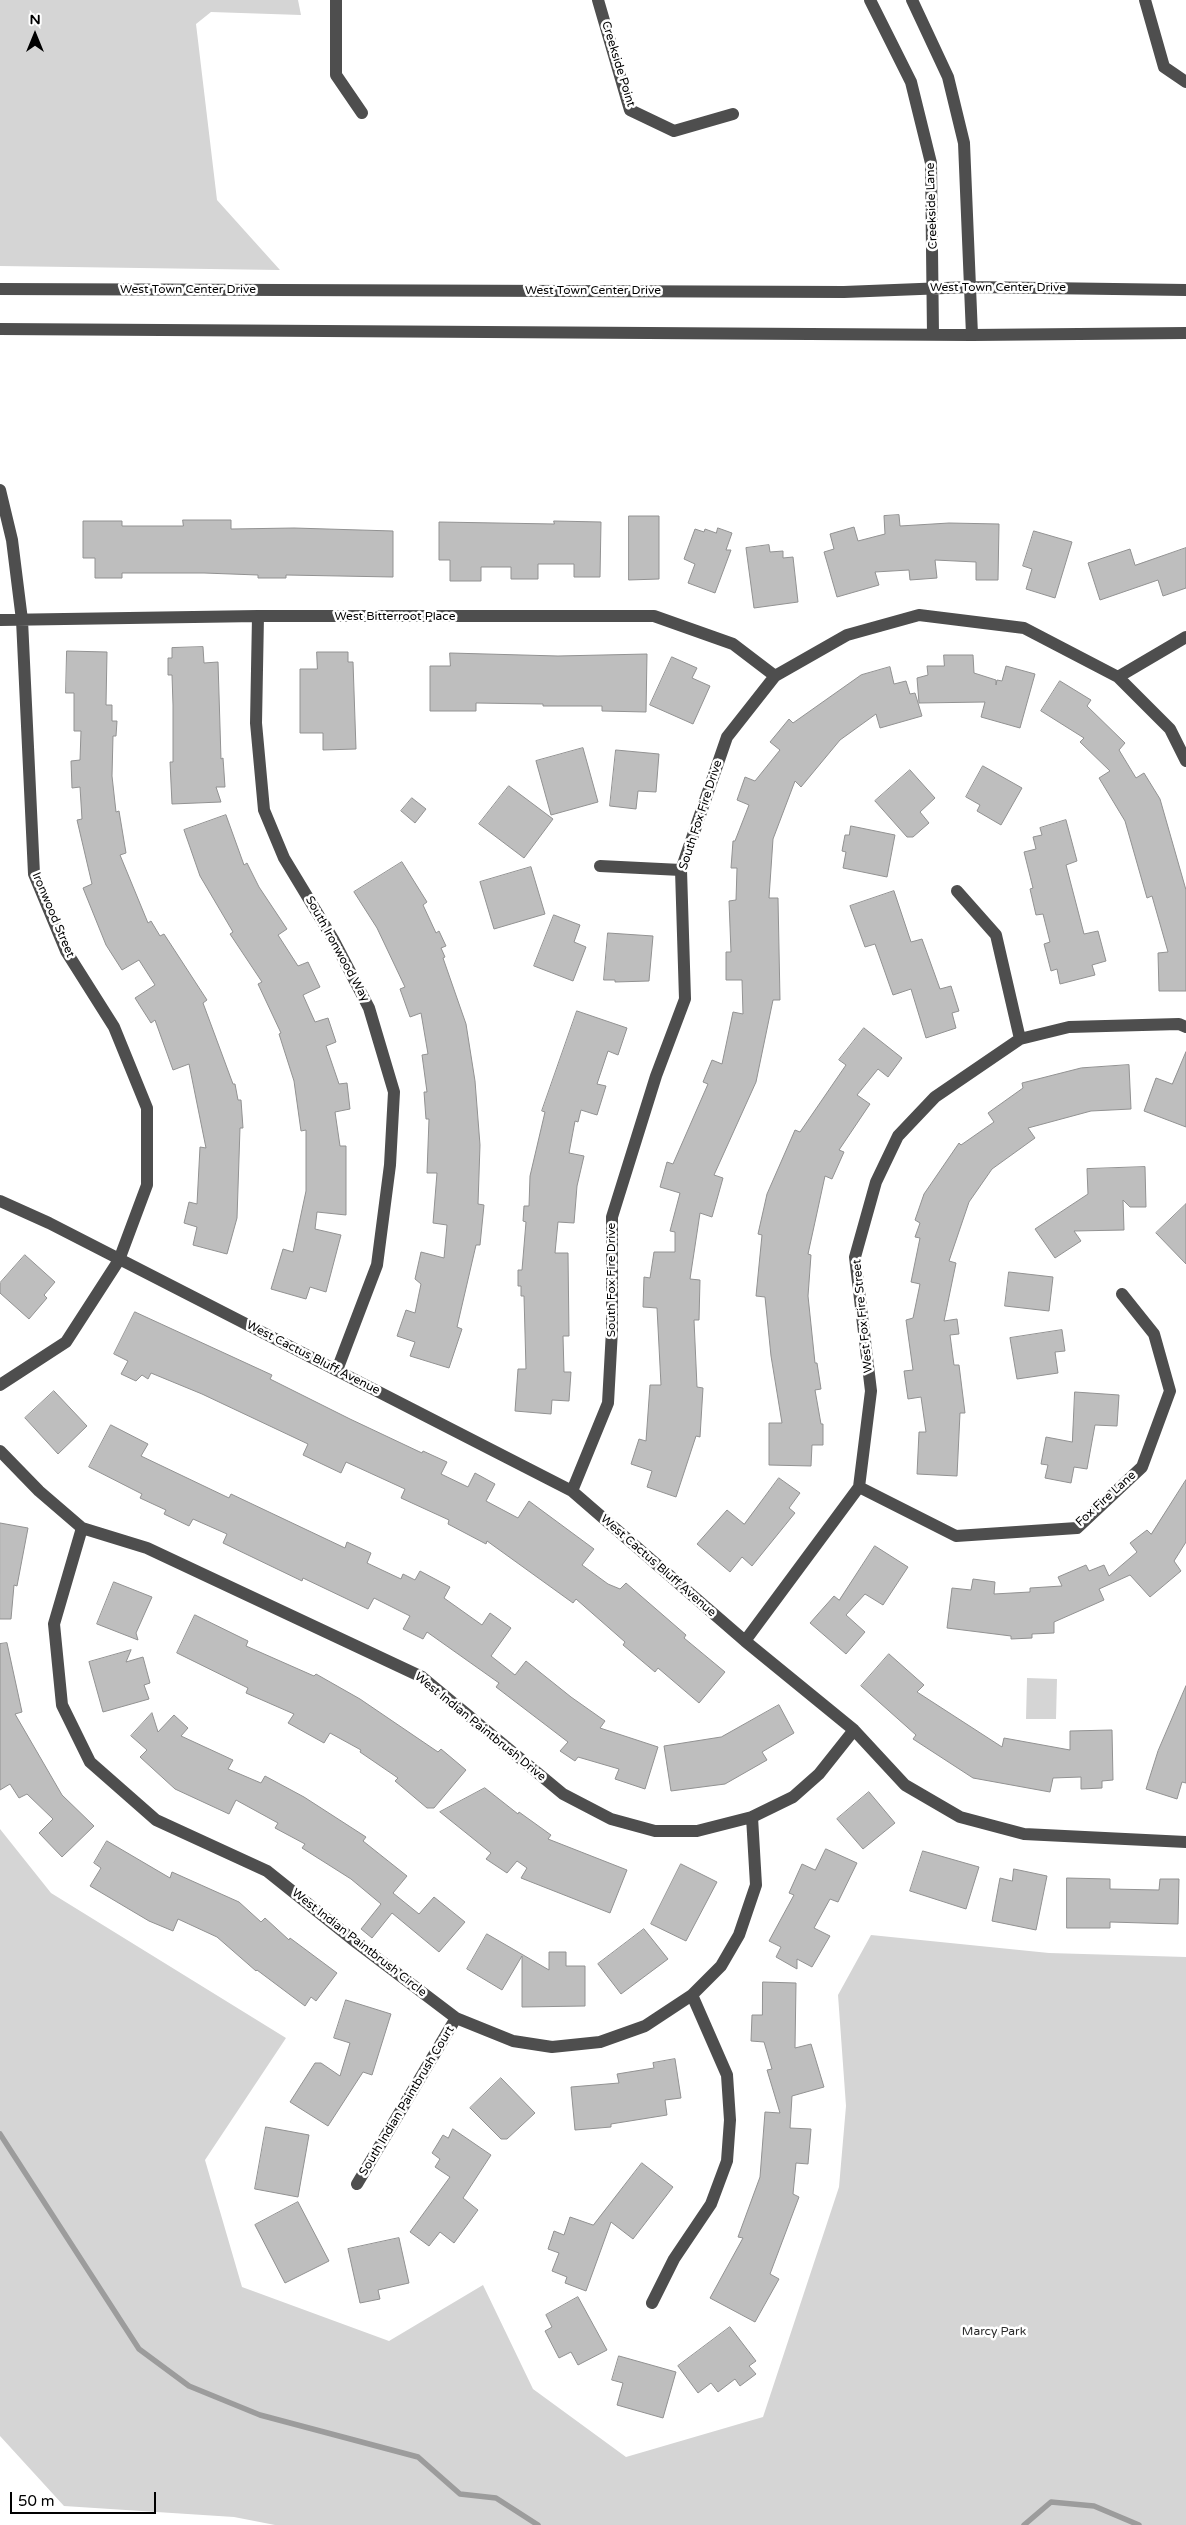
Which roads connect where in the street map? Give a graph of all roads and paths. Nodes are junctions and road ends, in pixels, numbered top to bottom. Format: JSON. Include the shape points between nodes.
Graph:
{"nodes":[{"id":1,"x":336,"y":0,"type":"edge"},
{"id":2,"x":598,"y":0,"type":"edge"},
{"id":3,"x":870,"y":0,"type":"edge"},
{"id":4,"x":912,"y":0,"type":"edge"},
{"id":5,"x":1145,"y":0,"type":"edge"},
{"id":6,"x":1186,"y":82,"type":"edge"},
{"id":7,"x":362,"y":113,"type":"dead end"},
{"id":8,"x":733,"y":114,"type":"dead end"},
{"id":9,"x":934,"y":287,"type":"junction"},
{"id":10,"x":970,"y":287,"type":"junction"},
{"id":11,"x":0,"y":289,"type":"edge"},
{"id":12,"x":1186,"y":290,"type":"edge"},
{"id":13,"x":0,"y":329,"type":"edge"},
{"id":14,"x":1186,"y":333,"type":"edge"},
{"id":15,"x":933,"y":335,"type":"junction"},
{"id":16,"x":972,"y":335,"type":"junction"},
{"id":17,"x":0,"y":490,"type":"edge"},
{"id":18,"x":258,"y":616,"type":"junction"},
{"id":19,"x":0,"y":620,"type":"edge"},
{"id":20,"x":22,"y":620,"type":"junction"},
{"id":21,"x":1186,"y":637,"type":"edge"},
{"id":22,"x":774,"y":676,"type":"junction"},
{"id":23,"x":1118,"y":677,"type":"junction"},
{"id":24,"x":1186,"y":761,"type":"edge"},
{"id":25,"x":600,"y":866,"type":"dead end"},
{"id":26,"x":681,"y":870,"type":"junction"},
{"id":27,"x":957,"y":890,"type":"dead end"},
{"id":28,"x":1186,"y":1027,"type":"edge"},
{"id":29,"x":1020,"y":1040,"type":"junction"},
{"id":30,"x":0,"y":1200,"type":"edge"},
{"id":31,"x":118,"y":1260,"type":"junction"},
{"id":32,"x":1122,"y":1294,"type":"dead end"},
{"id":33,"x":337,"y":1370,"type":"junction"},
{"id":34,"x":0,"y":1385,"type":"edge"},
{"id":35,"x":0,"y":1451,"type":"edge"},
{"id":36,"x":859,"y":1488,"type":"junction"},
{"id":37,"x":572,"y":1491,"type":"junction"},
{"id":38,"x":82,"y":1528,"type":"junction"},
{"id":39,"x":746,"y":1641,"type":"junction"},
{"id":40,"x":854,"y":1730,"type":"junction"},
{"id":41,"x":752,"y":1817,"type":"junction"},
{"id":42,"x":1186,"y":1842,"type":"edge"},
{"id":43,"x":692,"y":1995,"type":"junction"},
{"id":44,"x":456,"y":2018,"type":"junction"},
{"id":45,"x":357,"y":2184,"type":"dead end"},
{"id":46,"x":652,"y":2304,"type":"dead end"}],
"edges":[{"from":1,"to":7,"type":"street","via":[[336,75]]},
{"from":2,"to":8,"type":"street","name":"Creekside Point","via":[[630,110],[674,130]]},
{"from":3,"to":9,"type":"street","name":"Creekside Lane","via":[[911,82],[931,163]]},
{"from":4,"to":10,"type":"street","via":[[948,77],[964,143]]},
{"from":5,"to":6,"type":"street","via":[[1164,67]]},
{"from":9,"to":10,"type":"street","name":"West Town Center Drive"},
{"from":9,"to":11,"type":"street","name":"West Town Center Drive","via":[[844,292]]},
{"from":9,"to":15,"type":"street","name":"Creekside Lane"},
{"from":10,"to":12,"type":"street","name":"West Town Center Drive"},
{"from":10,"to":16,"type":"street"},
{"from":13,"to":15,"type":"street"},
{"from":14,"to":16,"type":"street"},
{"from":15,"to":16,"type":"street"},
{"from":17,"to":20,"type":"street","name":"Ironwood Street","via":[[12,540]]},
{"from":18,"to":20,"type":"street","name":"West Bitterroot Place"},
{"from":18,"to":22,"type":"street","name":"West Bitterroot Place","via":[[654,616],[733,644]]},
{"from":18,"to":33,"type":"street","name":"South Ironwood Way","via":[[256,723],[264,810],[284,858],[333,939],[369,1008],[394,1092],[390,1165],[378,1265]]},
{"from":19,"to":20,"type":"street","name":"West Bitterroot Place"},
{"from":20,"to":31,"type":"street","name":"Ironwood Street","via":[[34,874],[66,951],[114,1027],[147,1108],[147,1185]]},
{"from":21,"to":23,"type":"street"},
{"from":22,"to":23,"type":"street","name":"South Fox Fire Drive","via":[[847,635],[919,615],[1024,628]]},
{"from":22,"to":26,"type":"street","name":"South Fox Fire Drive","via":[[727,737]]},
{"from":23,"to":24,"type":"street","name":"South Fox Fire Drive","via":[[1170,729]]},
{"from":25,"to":26,"type":"street"},
{"from":26,"to":37,"type":"street","name":"South Fox Fire Drive","via":[[685,999],[656,1076],[612,1217],[608,1403]]},
{"from":27,"to":29,"type":"street","via":[[996,935]]},
{"from":28,"to":29,"type":"street","name":"West Fox Fire Street","via":[[1179,1024],[1069,1027]]},
{"from":29,"to":36,"type":"street","name":"West Fox Fire Street","via":[[934,1097],[898,1136],[876,1182],[854,1257],[871,1391]]},
{"from":30,"to":31,"type":"street","name":"West Cactus Bluff Avenue"},
{"from":31,"to":33,"type":"street","name":"West Cactus Bluff Avenue"},
{"from":31,"to":34,"type":"street","name":"Ironwood Street","via":[[66,1342]]},
{"from":32,"to":36,"type":"street","name":"Fox Fire Lane","via":[[1154,1334],[1170,1391],[1142,1467],[1077,1528],[956,1536]]},
{"from":33,"to":37,"type":"street","name":"West Cactus Bluff Avenue"},
{"from":35,"to":38,"type":"street","name":"West Indian Paintbrush Drive","via":[[38,1491]]},
{"from":36,"to":39,"type":"street","name":"West Fox Fire Street"},
{"from":37,"to":39,"type":"street","name":"West Cactus Bluff Avenue"},
{"from":38,"to":41,"type":"street","name":"West Indian Paintbrush Drive","via":[[147,1548],[422,1677],[563,1794],[612,1819],[655,1831],[697,1831]]},
{"from":38,"to":44,"type":"street","name":"West Indian Paintbrush Circle","via":[[54,1624],[62,1705],[90,1762],[156,1820],[268,1871]]},
{"from":39,"to":40,"type":"street","name":"West Cactus Bluff Avenue"},
{"from":40,"to":41,"type":"street","name":"West Indian Paintbrush Drive","via":[[819,1774],[794,1796]]},
{"from":40,"to":42,"type":"street","name":"West Cactus Bluff Avenue","via":[[905,1785],[960,1817],[1024,1834]]},
{"from":41,"to":43,"type":"street","name":"West Indian Paintbrush Circle","via":[[756,1884],[739,1935],[721,1966]]},
{"from":43,"to":44,"type":"street","name":"West Indian Paintbrush Circle","via":[[644,2026],[600,2042],[552,2047],[512,2041]]},
{"from":43,"to":46,"type":"street","via":[[727,2075],[730,2120],[727,2161],[711,2204],[674,2260]]},
{"from":44,"to":45,"type":"street","name":"South Indian Paintbrush Court"}]}
